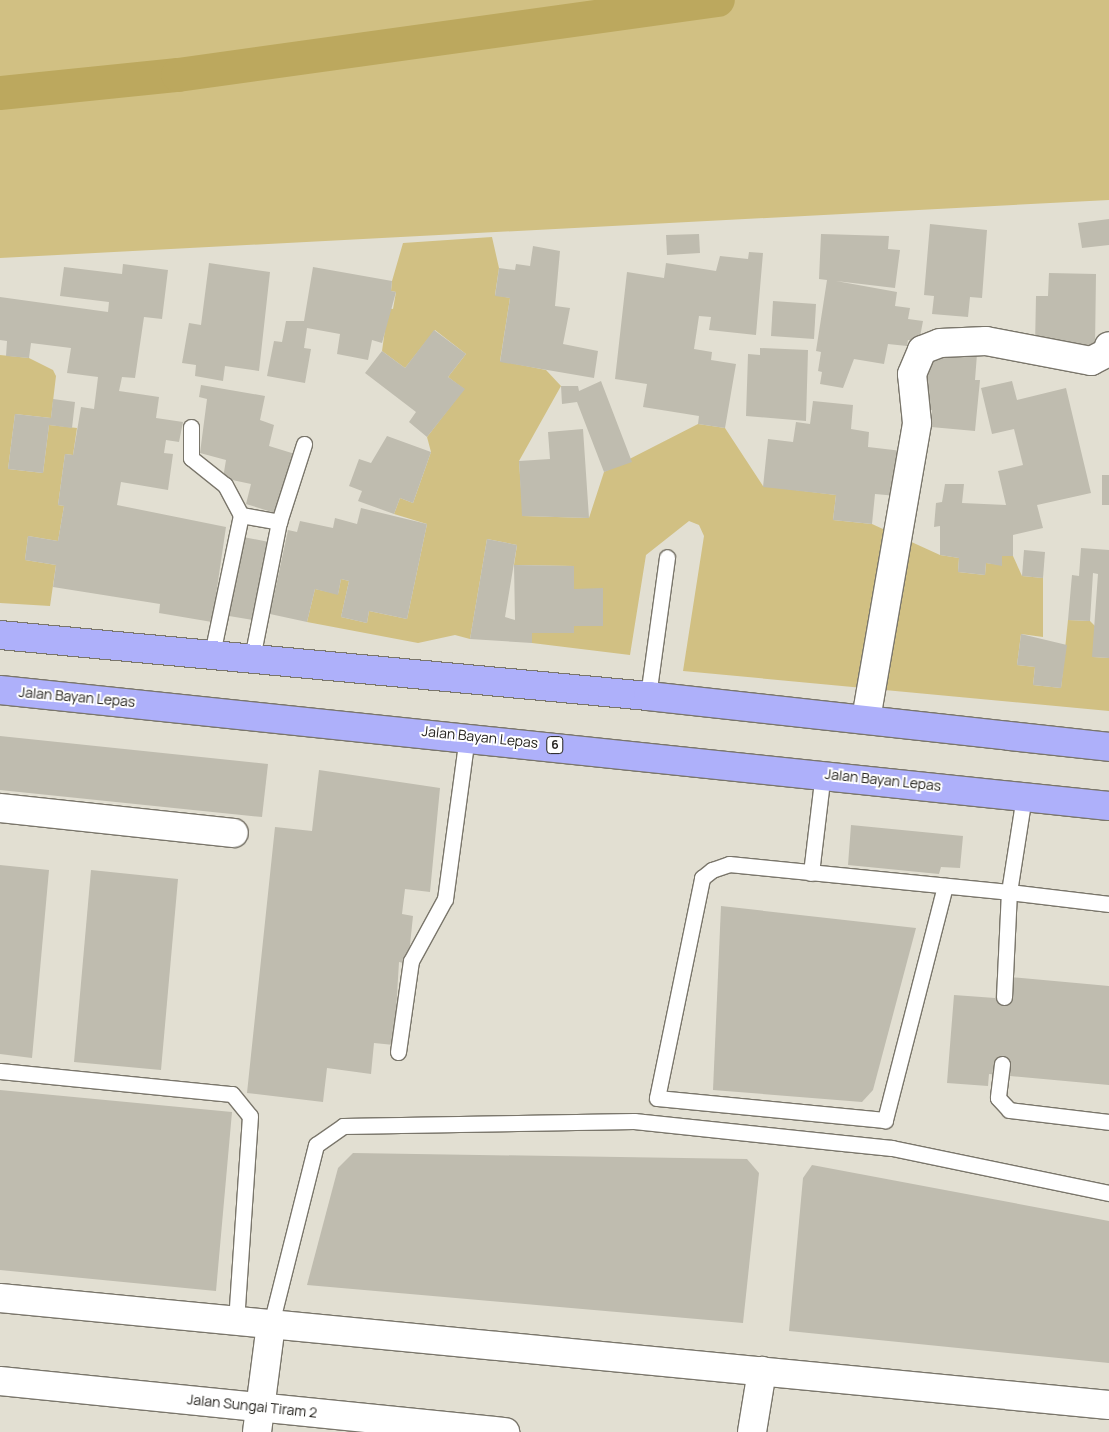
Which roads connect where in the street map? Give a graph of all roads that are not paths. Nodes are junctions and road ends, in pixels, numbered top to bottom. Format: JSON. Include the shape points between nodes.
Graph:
{"nodes":[{"id":1,"x":1109,"y":346,"type":"edge"},
{"id":2,"x":191,"y":427,"type":"dead end"},
{"id":3,"x":304,"y":444,"type":"dead end"},
{"id":4,"x":241,"y":515,"type":"junction"},
{"id":5,"x":279,"y":522,"type":"junction"},
{"id":6,"x":667,"y":557,"type":"dead end"},
{"id":7,"x":0,"y":635,"type":"edge"},
{"id":8,"x":212,"y":654,"type":"junction"},
{"id":9,"x":252,"y":658,"type":"junction"},
{"id":10,"x":0,"y":690,"type":"edge"},
{"id":11,"x":648,"y":696,"type":"junction"},
{"id":12,"x":866,"y":719,"type":"junction"},
{"id":13,"x":467,"y":736,"type":"junction"},
{"id":14,"x":1109,"y":747,"type":"edge"},
{"id":15,"x":823,"y":773,"type":"junction"},
{"id":16,"x":1024,"y":796,"type":"junction"},
{"id":17,"x":1109,"y":806,"type":"edge"},
{"id":18,"x":0,"y":808,"type":"edge"},
{"id":19,"x":234,"y":834,"type":"dead end"},
{"id":20,"x":811,"y":872,"type":"junction"},
{"id":21,"x":945,"y":886,"type":"junction"},
{"id":22,"x":1009,"y":892,"type":"junction"},
{"id":23,"x":1109,"y":904,"type":"edge"},
{"id":24,"x":1004,"y":997,"type":"dead end"},
{"id":25,"x":398,"y":1052,"type":"dead end"},
{"id":26,"x":1002,"y":1064,"type":"dead end"},
{"id":27,"x":0,"y":1071,"type":"edge"},
{"id":28,"x":1109,"y":1122,"type":"edge"},
{"id":29,"x":1109,"y":1193,"type":"edge"},
{"id":30,"x":0,"y":1298,"type":"edge"},
{"id":31,"x":236,"y":1320,"type":"junction"},
{"id":32,"x":271,"y":1324,"type":"junction"},
{"id":33,"x":762,"y":1371,"type":"junction"},
{"id":34,"x":0,"y":1381,"type":"edge"},
{"id":35,"x":1109,"y":1405,"type":"edge"},
{"id":36,"x":257,"y":1419,"type":"edge"},
{"id":37,"x":505,"y":1432,"type":"edge"},
{"id":38,"x":752,"y":1432,"type":"edge"}],
"edges":[{"from":1,"to":12,"type":"street","via":[[1107,353],[1091,361],[986,342],[940,343],[922,350],[912,374],[917,423]]},
{"from":2,"to":4,"type":"lane","via":[[191,458],[225,485]]},
{"from":3,"to":5,"type":"lane"},
{"from":4,"to":5,"type":"lane"},
{"from":4,"to":8,"type":"lane"},
{"from":5,"to":9,"type":"lane"},
{"from":6,"to":11,"type":"lane"},
{"from":7,"to":8,"type":"highway"},
{"from":8,"to":9,"type":"highway"},
{"from":9,"to":11,"type":"highway"},
{"from":10,"to":13,"type":"highway","name":"Jalan Bayan Lepas","number":"6"},
{"from":11,"to":12,"type":"highway"},
{"from":12,"to":14,"type":"highway"},
{"from":13,"to":15,"type":"highway","name":"Jalan Bayan Lepas","number":"6"},
{"from":13,"to":25,"type":"lane","via":[[444,899],[411,961]]},
{"from":15,"to":16,"type":"highway","name":"Jalan Bayan Lepas","number":"6"},
{"from":15,"to":20,"type":"lane"},
{"from":16,"to":17,"type":"highway","name":"Jalan Bayan Lepas","number":"6"},
{"from":16,"to":22,"type":"lane"},
{"from":18,"to":19,"type":"street"},
{"from":20,"to":21,"type":"lane"},
{"from":20,"to":21,"type":"lane","via":[[729,864],[702,878],[657,1098],[885,1120]]},
{"from":21,"to":22,"type":"lane"},
{"from":22,"to":23,"type":"lane"},
{"from":22,"to":24,"type":"lane"},
{"from":26,"to":28,"type":"lane","via":[[998,1098],[1010,1110]]},
{"from":27,"to":31,"type":"lane","via":[[232,1094],[250,1116]]},
{"from":29,"to":32,"type":"lane","via":[[892,1148],[634,1121],[343,1126],[316,1145]]},
{"from":30,"to":31,"type":"street"},
{"from":31,"to":32,"type":"street"},
{"from":32,"to":33,"type":"street"},
{"from":32,"to":36,"type":"street"},
{"from":33,"to":35,"type":"street"},
{"from":33,"to":38,"type":"street"},
{"from":34,"to":36,"type":"street","name":"Jalan Sungai Tiram 2"},
{"from":36,"to":37,"type":"street","name":"Jalan Sungai Tiram 2"}]}
